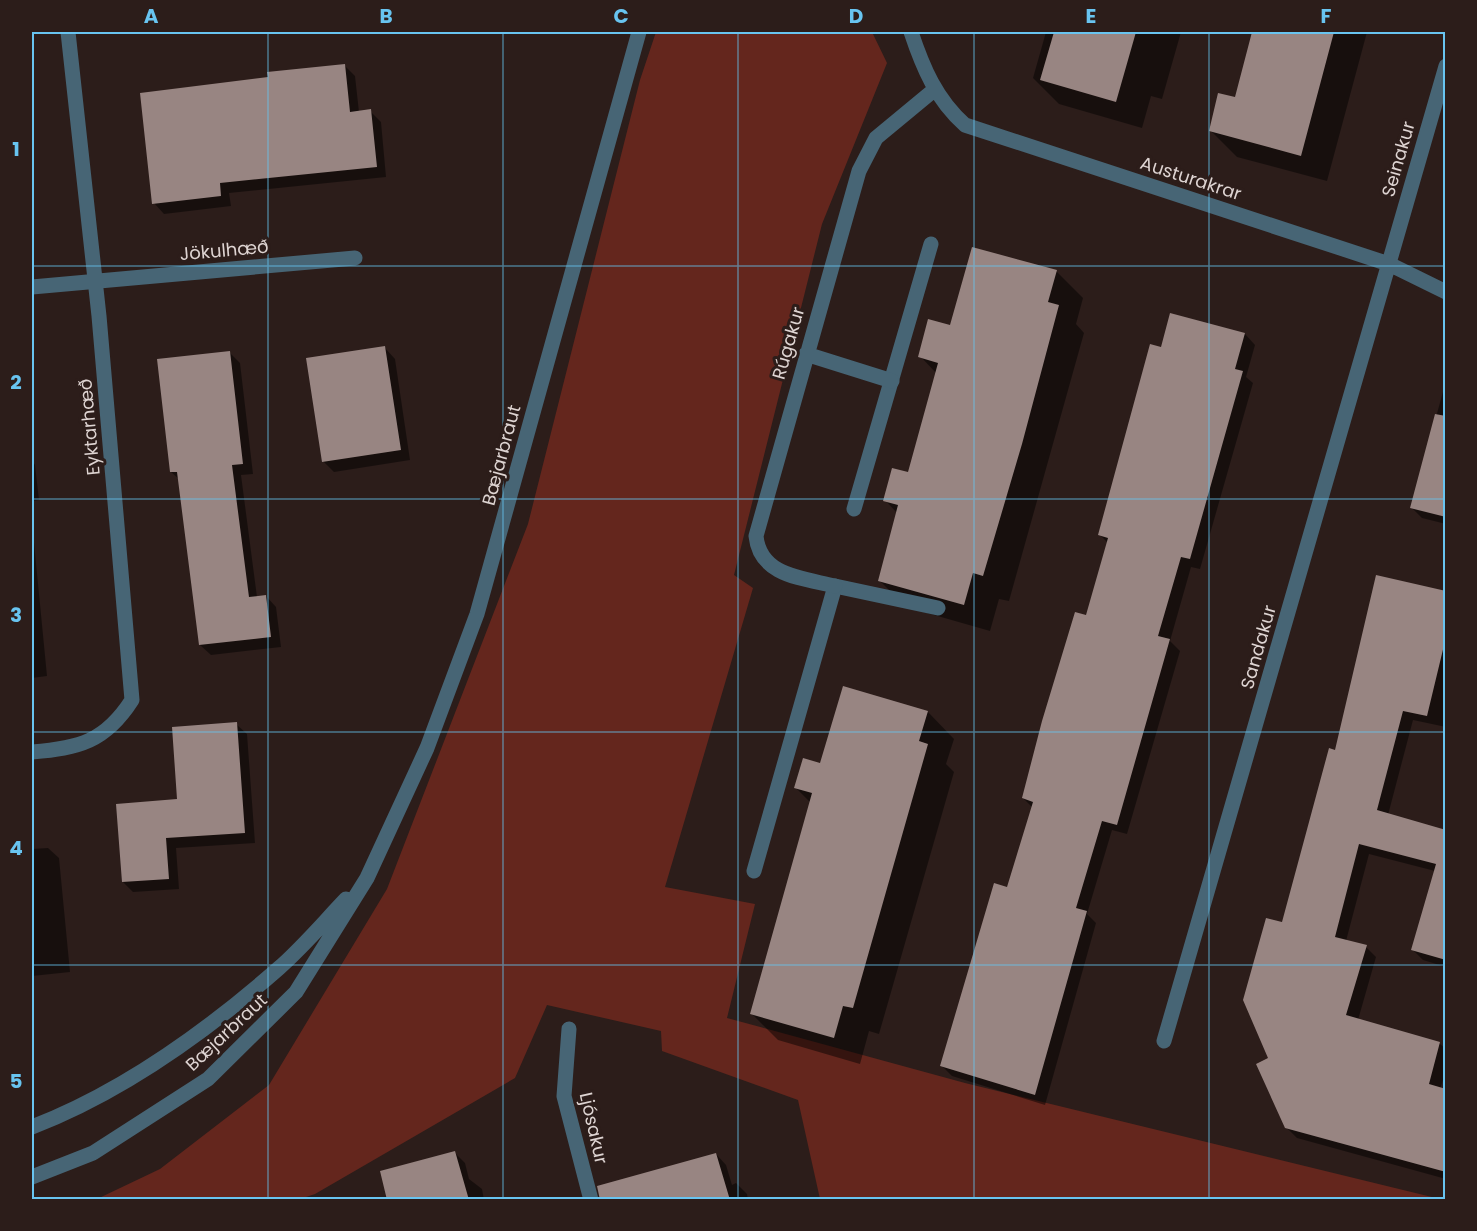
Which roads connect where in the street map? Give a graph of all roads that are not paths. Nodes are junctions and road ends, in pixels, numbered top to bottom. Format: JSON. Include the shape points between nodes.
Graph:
{"nodes":[{"id":1,"x":68,"y":32,"type":"edge"},
{"id":2,"x":639,"y":32,"type":"edge"},
{"id":3,"x":910,"y":32,"type":"edge"},
{"id":4,"x":1446,"y":66,"type":"edge"},
{"id":5,"x":934,"y":90,"type":"junction"},
{"id":6,"x":931,"y":244,"type":"dead end"},
{"id":7,"x":355,"y":258,"type":"dead end"},
{"id":8,"x":1389,"y":264,"type":"junction"},
{"id":9,"x":96,"y":281,"type":"junction"},
{"id":10,"x":32,"y":287,"type":"edge"},
{"id":11,"x":1446,"y":292,"type":"edge"},
{"id":12,"x":806,"y":354,"type":"junction"},
{"id":13,"x":892,"y":381,"type":"junction"},
{"id":14,"x":854,"y":509,"type":"dead end"},
{"id":15,"x":835,"y":586,"type":"junction"},
{"id":16,"x":938,"y":608,"type":"dead end"},
{"id":17,"x":32,"y":752,"type":"edge"},
{"id":18,"x":754,"y":871,"type":"dead end"},
{"id":19,"x":367,"y":878,"type":"junction"},
{"id":20,"x":569,"y":1029,"type":"dead end"},
{"id":21,"x":1164,"y":1041,"type":"dead end"},
{"id":22,"x":32,"y":1127,"type":"edge"},
{"id":23,"x":32,"y":1177,"type":"edge"},
{"id":24,"x":591,"y":1200,"type":"edge"}],
"edges":[{"from":1,"to":9,"type":"street","name":"Eyktarhæð"},
{"from":2,"to":19,"type":"street","name":"Bæjarbraut","via":[[477,614],[428,748]]},
{"from":3,"to":5,"type":"street","name":"Austurakrar"},
{"from":4,"to":8,"type":"street","name":"Seinakur"},
{"from":5,"to":8,"type":"street","name":"Austurakrar","via":[[947,109],[965,124]]},
{"from":5,"to":12,"type":"street","name":"Rúgakur","via":[[876,138],[859,171]]},
{"from":6,"to":13,"type":"street"},
{"from":7,"to":9,"type":"street","name":"Jökulhæð"},
{"from":8,"to":11,"type":"street","name":"Austurakrar"},
{"from":8,"to":21,"type":"street","name":"Sandakur"},
{"from":9,"to":10,"type":"street","name":"Jökulhæð"},
{"from":9,"to":17,"type":"street","name":"Eyktarhæð","via":[[132,700],[98,738],[68,749]]},
{"from":12,"to":13,"type":"street"},
{"from":12,"to":15,"type":"street","name":"Rúgakur","via":[[759,523],[757,547],[777,570]]},
{"from":13,"to":14,"type":"street"},
{"from":15,"to":16,"type":"street","name":"Rúgakur"},
{"from":15,"to":18,"type":"street"},
{"from":19,"to":22,"type":"street","name":"Bæjarbraut","via":[[281,967],[215,1020],[110,1092]]},
{"from":19,"to":23,"type":"street","name":"Bæjarbraut","via":[[296,992],[208,1080],[93,1153]]},
{"from":20,"to":24,"type":"street","name":"Ljósakur","via":[[564,1096]]}]}
